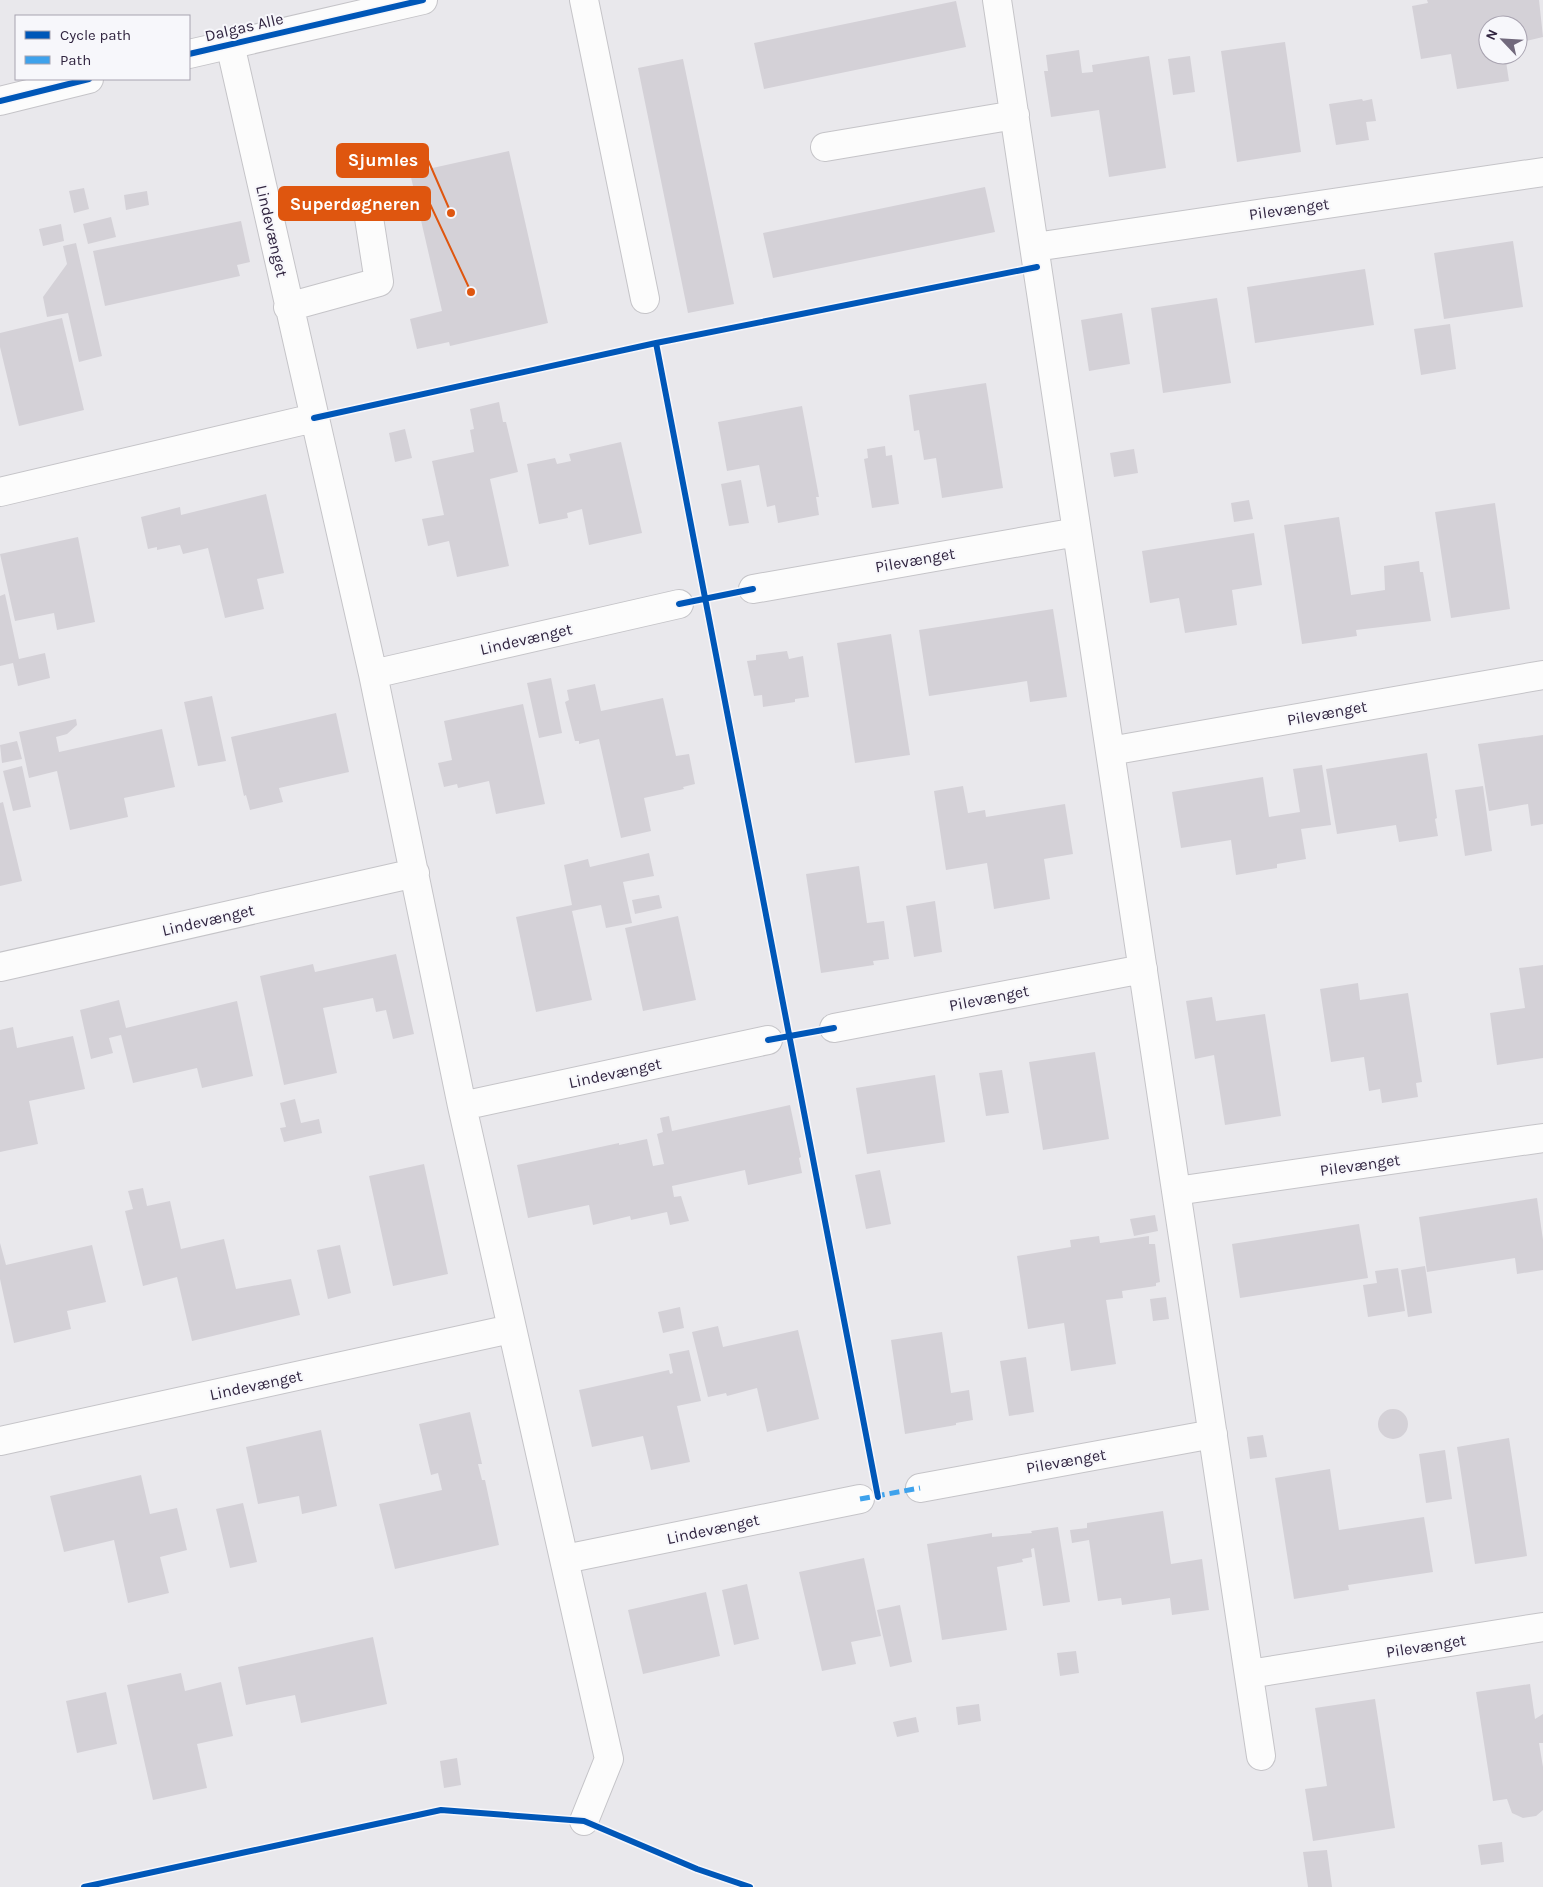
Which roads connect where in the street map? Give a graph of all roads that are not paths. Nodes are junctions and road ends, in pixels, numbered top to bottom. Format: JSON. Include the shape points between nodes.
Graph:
{"nodes":[{"id":1,"x":423,"y":0,"type":"edge"},
{"id":2,"x":584,"y":0,"type":"edge"},
{"id":3,"x":997,"y":0,"type":"edge"},
{"id":4,"x":230,"y":44,"type":"junction"},
{"id":5,"x":190,"y":54,"type":"edge"},
{"id":6,"x":85,"y":80,"type":"edge"},
{"id":7,"x":0,"y":101,"type":"edge"},
{"id":8,"x":1015,"y":115,"type":"junction"},
{"id":9,"x":825,"y":147,"type":"dead end"},
{"id":10,"x":1543,"y":172,"type":"edge"},
{"id":11,"x":367,"y":204,"type":"dead end"},
{"id":12,"x":1035,"y":247,"type":"junction"},
{"id":13,"x":645,"y":299,"type":"dead end"},
{"id":14,"x":288,"y":307,"type":"junction"},
{"id":15,"x":314,"y":418,"type":"junction"},
{"id":16,"x":0,"y":492,"type":"edge"},
{"id":17,"x":1077,"y":532,"type":"junction"},
{"id":18,"x":753,"y":589,"type":"dead end"},
{"id":19,"x":679,"y":604,"type":"dead end"},
{"id":20,"x":373,"y":674,"type":"junction"},
{"id":21,"x":1543,"y":675,"type":"edge"},
{"id":22,"x":1110,"y":751,"type":"junction"},
{"id":23,"x":415,"y":874,"type":"junction"},
{"id":24,"x":0,"y":967,"type":"edge"},
{"id":25,"x":1143,"y":969,"type":"junction"},
{"id":26,"x":834,"y":1028,"type":"dead end"},
{"id":27,"x":768,"y":1040,"type":"dead end"},
{"id":28,"x":462,"y":1106,"type":"junction"},
{"id":29,"x":1543,"y":1138,"type":"edge"},
{"id":30,"x":1176,"y":1191,"type":"junction"},
{"id":31,"x":512,"y":1329,"type":"junction"},
{"id":32,"x":1213,"y":1434,"type":"junction"},
{"id":33,"x":0,"y":1442,"type":"edge"},
{"id":34,"x":920,"y":1488,"type":"dead end"},
{"id":35,"x":860,"y":1499,"type":"dead end"},
{"id":36,"x":565,"y":1559,"type":"junction"},
{"id":37,"x":1543,"y":1627,"type":"edge"},
{"id":38,"x":1249,"y":1674,"type":"junction"},
{"id":39,"x":1262,"y":1756,"type":"dead end"},
{"id":40,"x":584,"y":1821,"type":"dead end"}],
"edges":[{"from":1,"to":4,"type":"street","name":"Dalgas Alle"},
{"from":2,"to":13,"type":"street"},
{"from":3,"to":8,"type":"street"},
{"from":4,"to":5,"type":"street","name":"Dalgas Alle"},
{"from":4,"to":14,"type":"street","name":"Lindevænget"},
{"from":6,"to":7,"type":"street"},
{"from":8,"to":9,"type":"street"},
{"from":8,"to":12,"type":"street"},
{"from":10,"to":12,"type":"street","name":"Pilevænget"},
{"from":11,"to":14,"type":"street","via":[[379,282]]},
{"from":12,"to":17,"type":"street"},
{"from":14,"to":15,"type":"street","name":"Lindevænget"},
{"from":15,"to":16,"type":"street"},
{"from":15,"to":20,"type":"street","name":"Lindevænget"},
{"from":17,"to":18,"type":"street","name":"Pilevænget"},
{"from":17,"to":22,"type":"street"},
{"from":19,"to":20,"type":"street","name":"Lindevænget"},
{"from":20,"to":23,"type":"street","name":"Lindevænget"},
{"from":21,"to":22,"type":"street","name":"Pilevænget"},
{"from":22,"to":25,"type":"street"},
{"from":23,"to":24,"type":"street","name":"Lindevænget"},
{"from":23,"to":28,"type":"street","name":"Lindevænget"},
{"from":25,"to":26,"type":"street","name":"Pilevænget"},
{"from":25,"to":30,"type":"street"},
{"from":27,"to":28,"type":"street","name":"Lindevænget"},
{"from":28,"to":31,"type":"street","name":"Lindevænget"},
{"from":29,"to":30,"type":"street","name":"Pilevænget"},
{"from":30,"to":32,"type":"street"},
{"from":31,"to":33,"type":"street","name":"Lindevænget"},
{"from":31,"to":36,"type":"street","name":"Lindevænget"},
{"from":32,"to":34,"type":"street","name":"Pilevænget"},
{"from":32,"to":38,"type":"street"},
{"from":35,"to":36,"type":"street","name":"Lindevænget"},
{"from":36,"to":40,"type":"street","name":"Lindevænget","via":[[609,1759]]},
{"from":37,"to":38,"type":"street","name":"Pilevænget"},
{"from":38,"to":39,"type":"street"}]}
